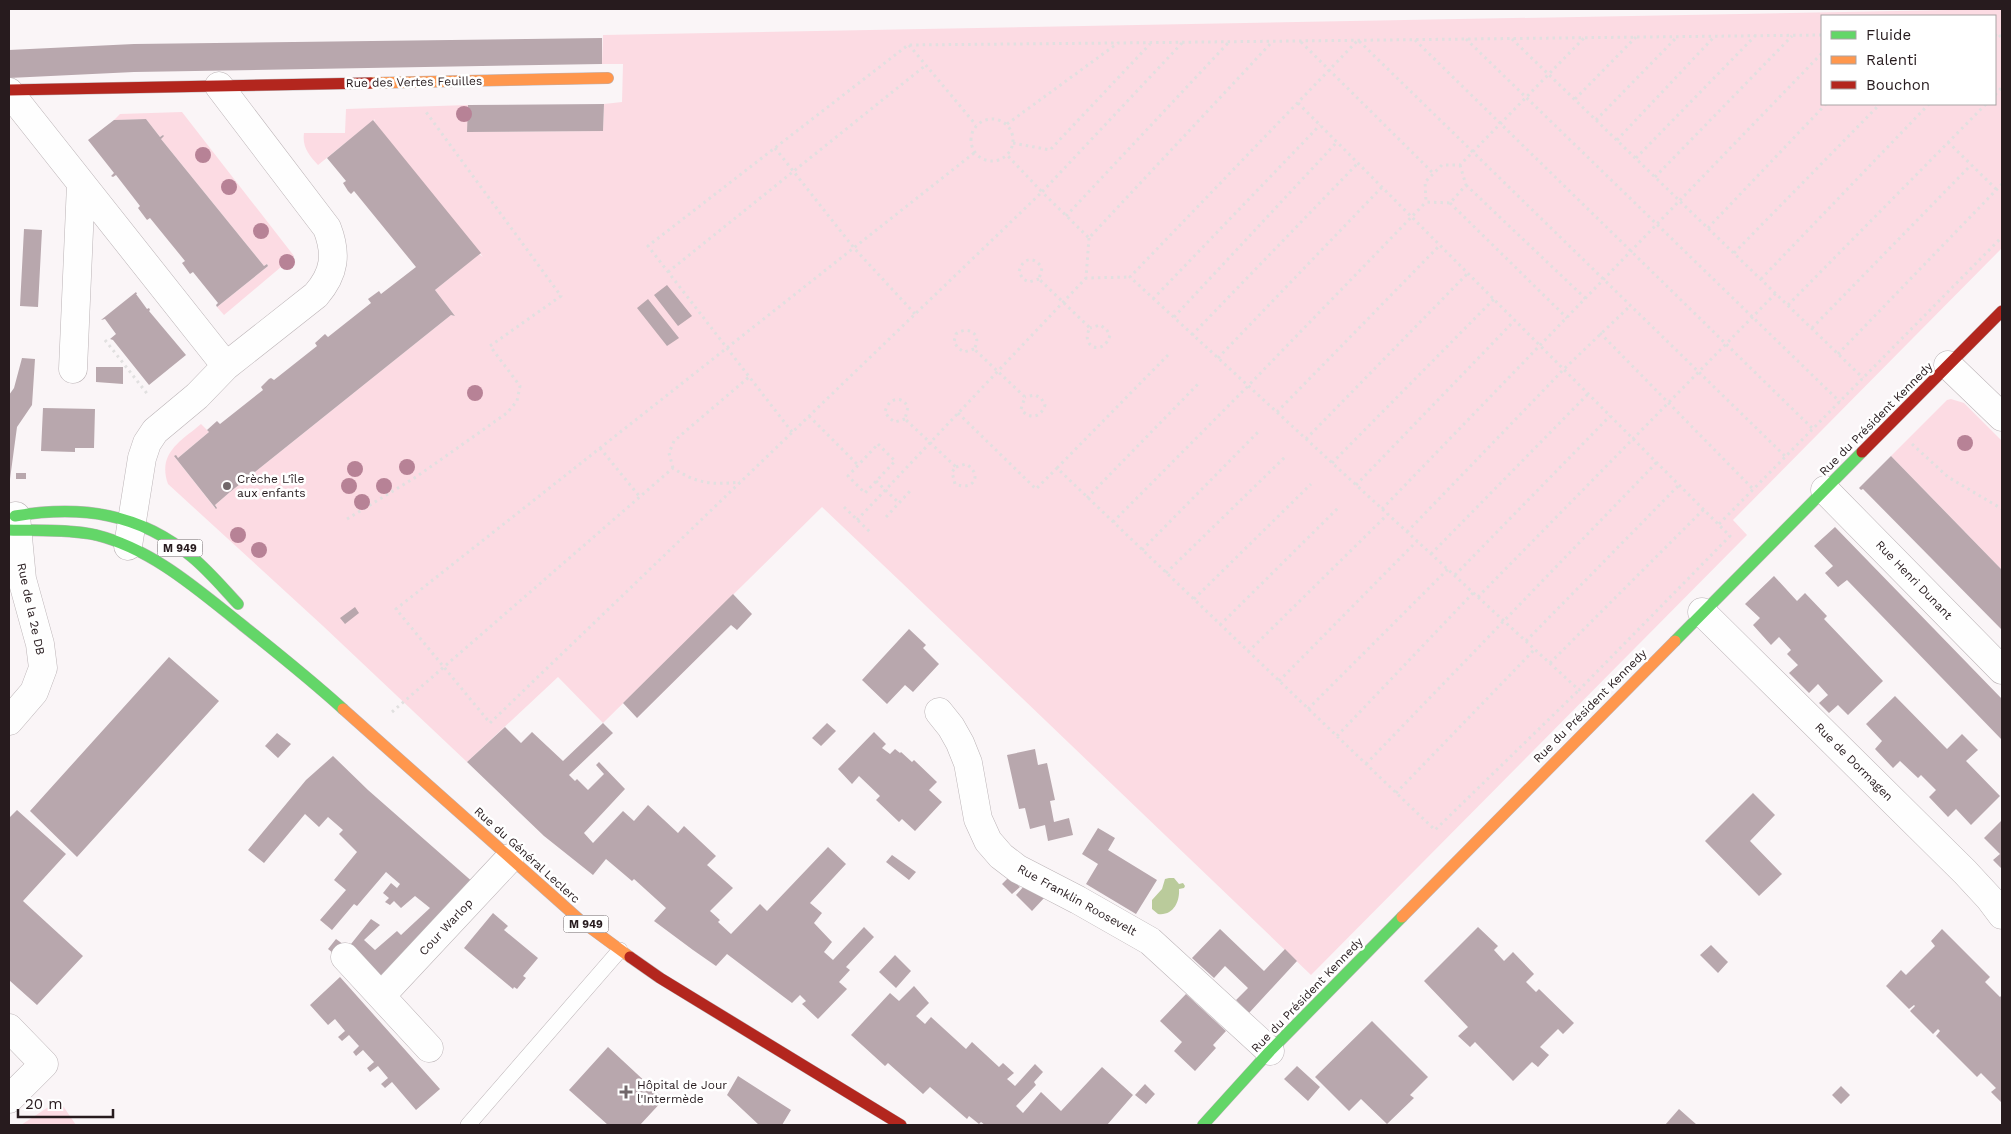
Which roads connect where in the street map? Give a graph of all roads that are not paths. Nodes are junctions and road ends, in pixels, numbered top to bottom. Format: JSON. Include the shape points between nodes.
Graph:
{"nodes":[{"id":1,"x":608,"y":78,"type":"dead end"},
{"id":2,"x":219,"y":86,"type":"junction"},
{"id":3,"x":9,"y":91,"type":"edge"},
{"id":4,"x":82,"y":184,"type":"junction"},
{"id":5,"x":2002,"y":311,"type":"edge"},
{"id":6,"x":1948,"y":365,"type":"junction"},
{"id":7,"x":226,"y":366,"type":"junction"},
{"id":8,"x":72,"y":370,"type":"dead end"},
{"id":9,"x":2002,"y":417,"type":"edge"},
{"id":10,"x":1825,"y":490,"type":"junction"},
{"id":11,"x":13,"y":523,"type":"edge"},
{"id":12,"x":130,"y":534,"type":"junction"},
{"id":13,"x":1702,"y":612,"type":"junction"},
{"id":14,"x":2002,"y":670,"type":"edge"},
{"id":15,"x":306,"y":676,"type":"junction"},
{"id":16,"x":939,"y":712,"type":"dead end"},
{"id":17,"x":9,"y":721,"type":"edge"},
{"id":18,"x":510,"y":858,"type":"junction"},
{"id":19,"x":2002,"y":915,"type":"edge"},
{"id":20,"x":620,"y":950,"type":"junction"},
{"id":21,"x":345,"y":958,"type":"dead end"},
{"id":22,"x":382,"y":996,"type":"junction"},
{"id":23,"x":9,"y":1028,"type":"edge"},
{"id":24,"x":429,"y":1048,"type":"dead end"},
{"id":25,"x":1270,"y":1051,"type":"junction"},
{"id":26,"x":9,"y":1099,"type":"edge"},
{"id":27,"x":468,"y":1125,"type":"edge"},
{"id":28,"x":901,"y":1125,"type":"edge"},
{"id":29,"x":1203,"y":1125,"type":"edge"}],
"edges":[{"from":1,"to":2,"type":"street","name":"Rue des Vertes Feuilles"},
{"from":2,"to":3,"type":"street","name":"Rue des Vertes Feuilles"},
{"from":2,"to":7,"type":"street","via":[[327,228],[333,253],[332,270],[316,294]]},
{"from":3,"to":4,"type":"street","name":"Rue des Vertes Feuilles"},
{"from":4,"to":7,"type":"street","name":"Rue des Vertes Feuilles"},
{"from":4,"to":8,"type":"street"},
{"from":5,"to":6,"type":"street","name":"Rue du Président Kennedy"},
{"from":6,"to":9,"type":"street"},
{"from":6,"to":10,"type":"street","name":"Rue du Président Kennedy"},
{"from":7,"to":12,"type":"street","via":[[197,396],[155,431],[147,443],[137,480]]},
{"from":10,"to":13,"type":"street","name":"Rue du Président Kennedy"},
{"from":10,"to":14,"type":"street","name":"Rue Henri Dunant"},
{"from":11,"to":12,"type":"street","name":"Rue du Général Leclerc","number":"M 949","via":[[108,539]]},
{"from":11,"to":12,"type":"street","name":"Rue du Général Leclerc","number":"M 949","via":[[58,511],[85,511]]},
{"from":11,"to":17,"type":"street","name":"Rue de la 2e DB","via":[[22,578],[40,644],[42,668],[34,692]]},
{"from":12,"to":15,"type":"street","name":"Rue du Général Leclerc","number":"M 949","via":[[158,562]]},
{"from":12,"to":15,"type":"street","name":"Rue du Général Leclerc","number":"M 949","via":[[167,539],[192,556]]},
{"from":13,"to":19,"type":"street","name":"Rue de Dormagen","via":[[1964,872]]},
{"from":13,"to":25,"type":"street","name":"Rue du Président Kennedy"},
{"from":15,"to":18,"type":"street","name":"Rue du Général Leclerc","number":"M 949"},
{"from":16,"to":25,"type":"street","name":"Rue Franklin Roosevelt","via":[[960,743],[968,763],[978,819],[988,841],[1001,856],[1018,869],[1150,941]]},
{"from":18,"to":20,"type":"street","name":"Rue du Général Leclerc","number":"M 949"},
{"from":18,"to":22,"type":"street","name":"Cour Warlop"},
{"from":20,"to":27,"type":"lane"},
{"from":20,"to":28,"type":"street","name":"Rue du Général Leclerc","number":"M 949","via":[[722,1017]]},
{"from":21,"to":22,"type":"street"},
{"from":22,"to":24,"type":"street"},
{"from":23,"to":26,"type":"street","via":[[44,1064]]},
{"from":25,"to":29,"type":"street","name":"Rue du Président Kennedy"}]}
